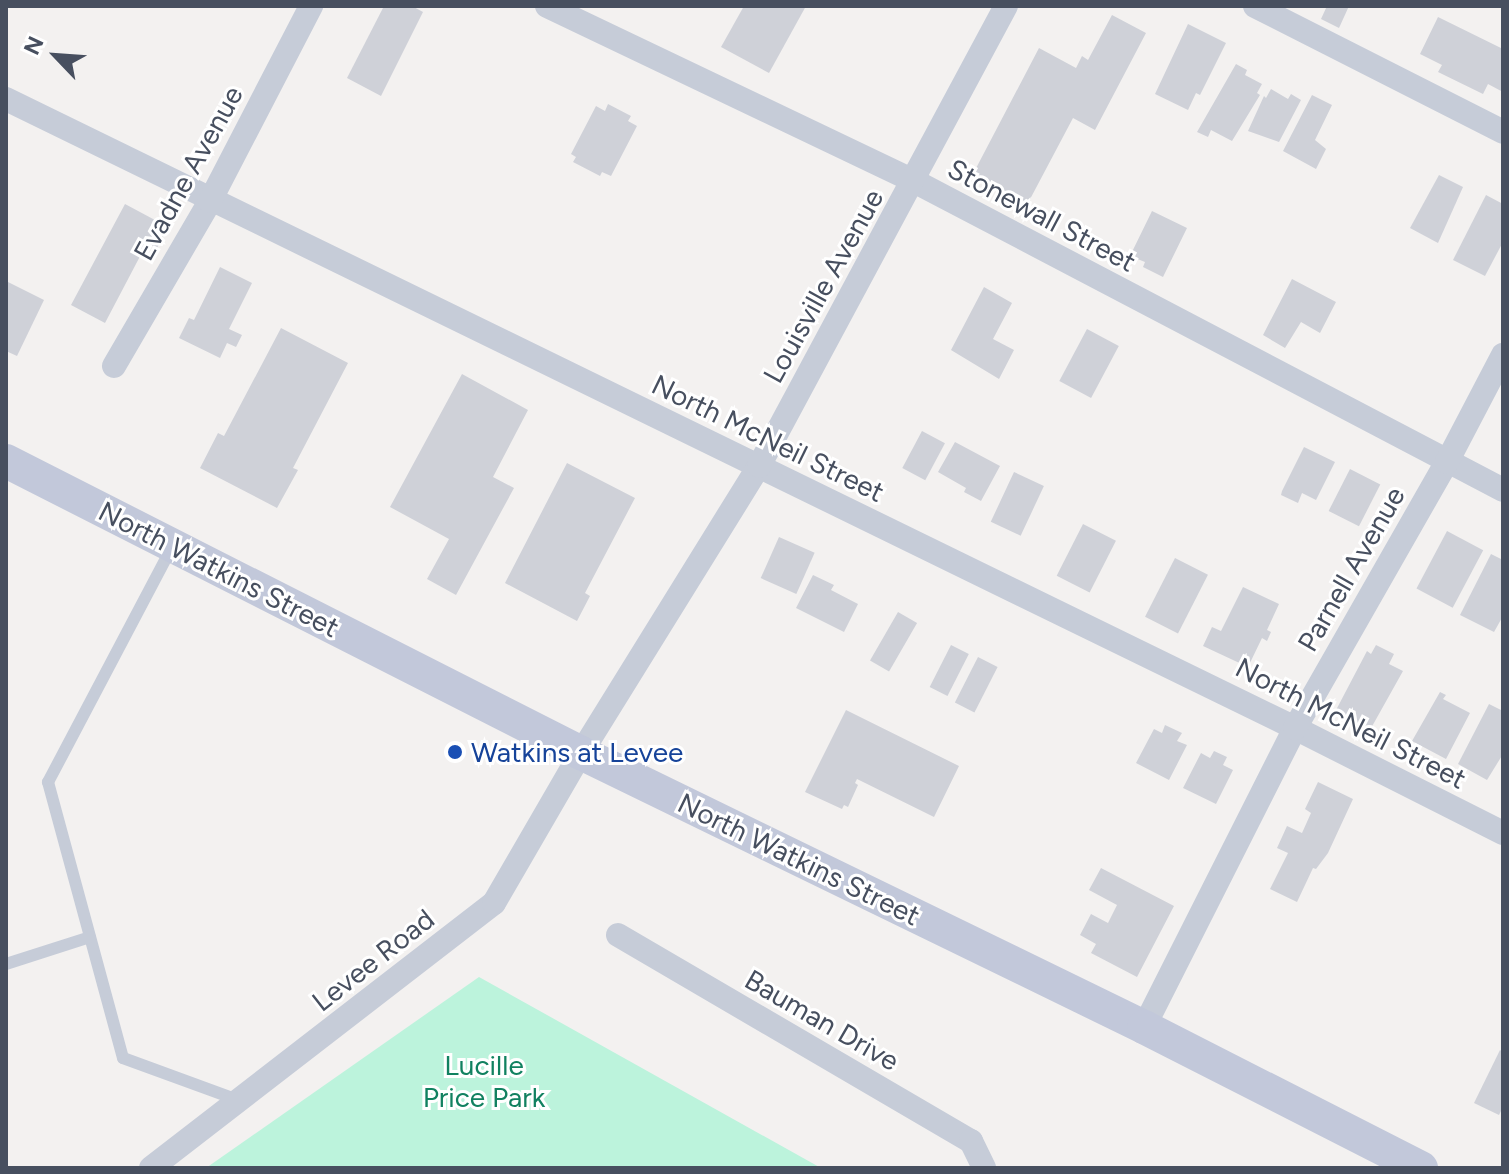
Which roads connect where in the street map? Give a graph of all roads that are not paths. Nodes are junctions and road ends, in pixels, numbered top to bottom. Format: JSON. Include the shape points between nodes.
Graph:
{"nodes":[{"id":1,"x":311,"y":6,"type":"edge"},
{"id":2,"x":547,"y":6,"type":"edge"},
{"id":3,"x":1006,"y":6,"type":"edge"},
{"id":4,"x":1255,"y":6,"type":"edge"},
{"id":5,"x":6,"y":99,"type":"edge"},
{"id":6,"x":1503,"y":132,"type":"edge"},
{"id":7,"x":914,"y":181,"type":"junction"},
{"id":8,"x":210,"y":201,"type":"junction"},
{"id":9,"x":1503,"y":355,"type":"edge"},
{"id":10,"x":114,"y":366,"type":"dead end"},
{"id":11,"x":6,"y":461,"type":"edge"},
{"id":12,"x":1447,"y":462,"type":"junction"},
{"id":13,"x":759,"y":466,"type":"junction"},
{"id":14,"x":1503,"y":490,"type":"edge"},
{"id":15,"x":173,"y":545,"type":"junction"},
{"id":16,"x":1295,"y":728,"type":"junction"},
{"id":17,"x":581,"y":753,"type":"junction"},
{"id":18,"x":1503,"y":833,"type":"edge"},
{"id":19,"x":618,"y":935,"type":"dead end"},
{"id":20,"x":90,"y":937,"type":"junction"},
{"id":21,"x":6,"y":964,"type":"edge"},
{"id":22,"x":1144,"y":1027,"type":"junction"},
{"id":23,"x":241,"y":1101,"type":"junction"},
{"id":24,"x":151,"y":1168,"type":"edge"},
{"id":25,"x":984,"y":1168,"type":"edge"},
{"id":26,"x":1421,"y":1168,"type":"edge"}],
"edges":[{"from":1,"to":8,"type":"street","name":"Evadne Avenue"},
{"from":2,"to":7,"type":"street","name":"Stonewall Street"},
{"from":3,"to":7,"type":"street","name":"Louisville Avenue"},
{"from":4,"to":6,"type":"street"},
{"from":5,"to":8,"type":"street","name":"North McNeil Street"},
{"from":7,"to":12,"type":"street","name":"Stonewall Street"},
{"from":7,"to":13,"type":"street","name":"Louisville Avenue"},
{"from":8,"to":10,"type":"street","name":"Evadne Avenue"},
{"from":8,"to":13,"type":"street","name":"North McNeil Street"},
{"from":9,"to":12,"type":"street","name":"Parnell Avenue"},
{"from":11,"to":15,"type":"main road","name":"North Watkins Street"},
{"from":12,"to":14,"type":"street","name":"Stonewall Street"},
{"from":12,"to":16,"type":"street","name":"Parnell Avenue"},
{"from":13,"to":16,"type":"street","name":"North McNeil Street"},
{"from":13,"to":17,"type":"street","name":"Louisville Avenue"},
{"from":15,"to":17,"type":"main road","name":"North Watkins Street"},
{"from":15,"to":20,"type":"lane","via":[[48,782]]},
{"from":16,"to":18,"type":"street","name":"North McNeil Street"},
{"from":16,"to":22,"type":"street","name":"Parnell Avenue"},
{"from":17,"to":22,"type":"main road","name":"North Watkins Street"},
{"from":17,"to":23,"type":"street","name":"Levee Road","via":[[494,903]]},
{"from":19,"to":25,"type":"street","name":"Bauman Drive","via":[[971,1141]]},
{"from":20,"to":21,"type":"lane"},
{"from":20,"to":23,"type":"lane","via":[[123,1058]]},
{"from":22,"to":26,"type":"main road","name":"North Watkins Street"},
{"from":23,"to":24,"type":"street","name":"Levee Road"}]}
